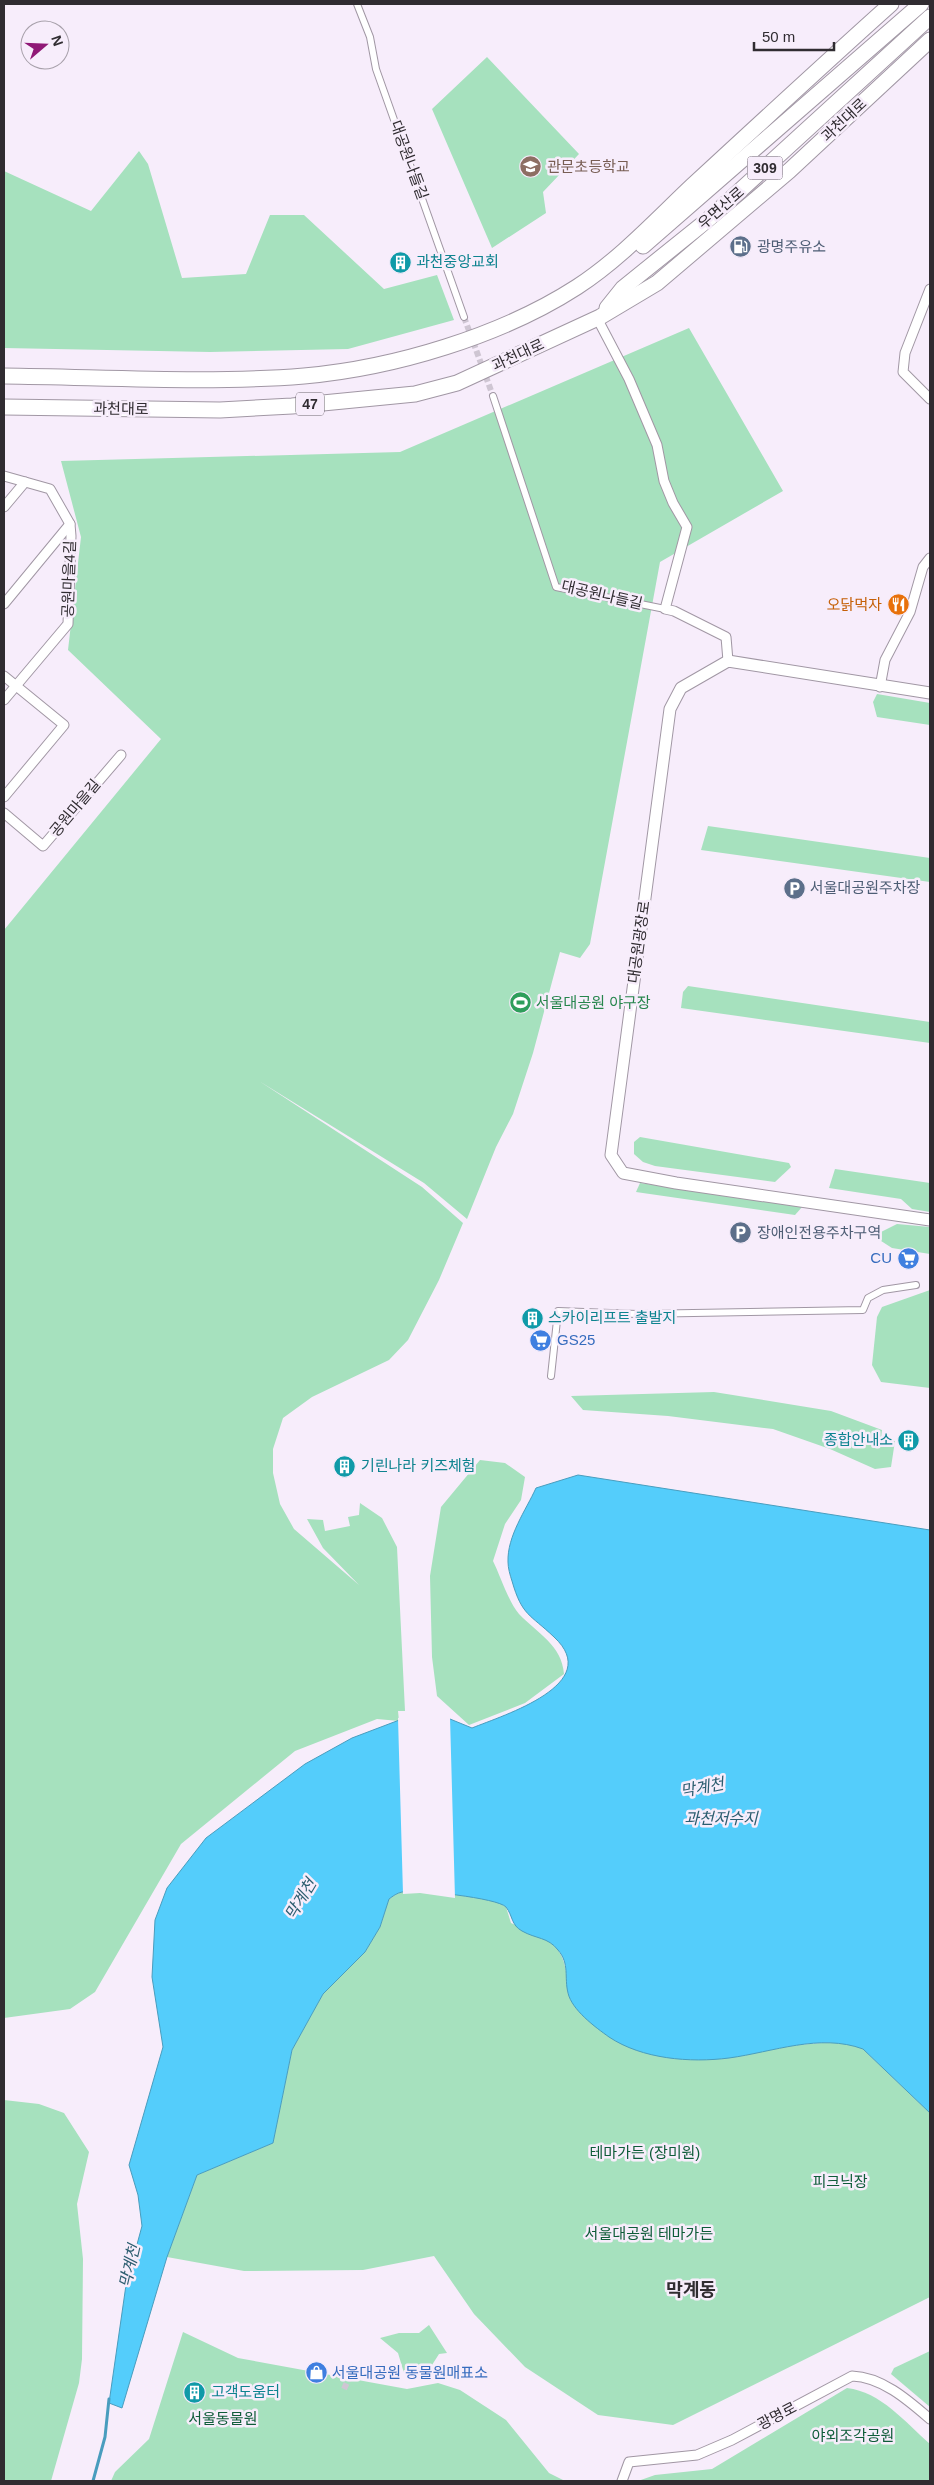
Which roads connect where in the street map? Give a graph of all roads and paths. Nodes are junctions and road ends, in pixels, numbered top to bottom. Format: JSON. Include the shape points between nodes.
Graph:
{"nodes":[{"id":1,"x":357,"y":4,"type":"edge"},
{"id":2,"x":890,"y":4,"type":"edge"},
{"id":3,"x":921,"y":4,"type":"edge"},
{"id":4,"x":930,"y":17,"type":"edge"},
{"id":5,"x":930,"y":40,"type":"edge"},
{"id":6,"x":579,"y":286,"type":"junction"},
{"id":7,"x":930,"y":289,"type":"edge"},
{"id":8,"x":464,"y":317,"type":"tunnel mouth"},
{"id":9,"x":598,"y":317,"type":"junction"},
{"id":10,"x":4,"y":376,"type":"edge"},
{"id":11,"x":493,"y":396,"type":"tunnel mouth"},
{"id":12,"x":930,"y":399,"type":"edge"},
{"id":13,"x":4,"y":407,"type":"edge"},
{"id":14,"x":4,"y":476,"type":"edge"},
{"id":15,"x":24,"y":482,"type":"junction"},
{"id":16,"x":4,"y":507,"type":"edge"},
{"id":17,"x":70,"y":524,"type":"junction"},
{"id":18,"x":930,"y":558,"type":"edge"},
{"id":19,"x":4,"y":604,"type":"edge"},
{"id":20,"x":665,"y":609,"type":"junction"},
{"id":21,"x":728,"y":661,"type":"junction"},
{"id":22,"x":4,"y":676,"type":"edge"},
{"id":23,"x":15,"y":686,"type":"junction"},
{"id":24,"x":880,"y":687,"type":"junction"},
{"id":25,"x":930,"y":694,"type":"edge"},
{"id":26,"x":4,"y":700,"type":"edge"},
{"id":27,"x":121,"y":755,"type":"dead end"},
{"id":28,"x":4,"y":797,"type":"edge"},
{"id":29,"x":4,"y":813,"type":"edge"},
{"id":30,"x":930,"y":1220,"type":"edge"},
{"id":31,"x":916,"y":1285,"type":"dead end"},
{"id":32,"x":551,"y":1376,"type":"dead end"},
{"id":33,"x":930,"y":2419,"type":"edge"},
{"id":34,"x":622,"y":2481,"type":"edge"}],
"edges":[{"from":1,"to":8,"type":"street","name":"대공원나들길","via":[[370,37],[376,70]]},
{"from":2,"to":6,"type":"highway","number":"47","via":[[643,234]]},
{"from":3,"to":6,"type":"highway","name":"우면산로","number":"309","via":[[613,271]]},
{"from":4,"to":9,"type":"highway","name":"우면산로","number":"309","via":[[710,218],[623,288]]},
{"from":5,"to":9,"type":"highway","name":"과천대로","number":"47","via":[[789,171],[709,240],[657,282]]},
{"from":6,"to":10,"type":"highway","number":"47","via":[[536,310],[478,334],[434,350],[353,369],[254,379]]},
{"from":7,"to":12,"type":"street","via":[[905,354],[903,372]]},
{"from":9,"to":13,"type":"highway","name":"과천대로","number":"47","via":[[457,383],[414,394],[220,410]]},
{"from":9,"to":20,"type":"street","via":[[629,378],[657,445],[664,481],[688,527]]},
{"from":11,"to":20,"type":"street","name":"대공원나들길","via":[[556,587]]},
{"from":14,"to":15,"type":"street"},
{"from":15,"to":16,"type":"street"},
{"from":15,"to":17,"type":"street","via":[[50,489]]},
{"from":17,"to":19,"type":"street"},
{"from":17,"to":23,"type":"street","name":"공원마을4길","via":[[68,624]]},
{"from":18,"to":24,"type":"street","via":[[923,567],[910,612],[885,660]]},
{"from":20,"to":21,"type":"street","name":"대공원나들길","via":[[726,637]]},
{"from":21,"to":24,"type":"street"},
{"from":21,"to":30,"type":"street","name":"대공원광장로","via":[[681,688],[670,709],[611,1155],[623,1173]]},
{"from":22,"to":23,"type":"street"},
{"from":23,"to":26,"type":"street","name":"공원마을4길"},
{"from":23,"to":28,"type":"street","via":[[64,726]]},
{"from":24,"to":25,"type":"street"},
{"from":27,"to":29,"type":"street","name":"공원마을길","via":[[43,846]]},
{"from":31,"to":32,"type":"street","via":[[883,1290],[868,1298],[863,1310],[637,1314],[558,1311]]},
{"from":33,"to":34,"type":"street","name":"광명로","via":[[892,2390],[865,2376],[852,2376],[732,2440],[697,2455],[629,2462]]}]}
